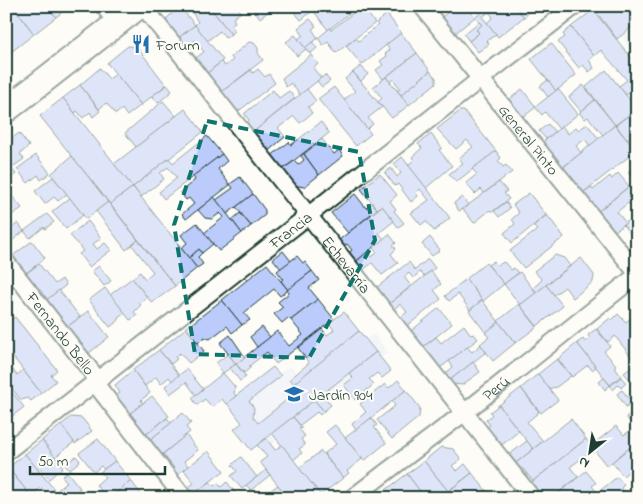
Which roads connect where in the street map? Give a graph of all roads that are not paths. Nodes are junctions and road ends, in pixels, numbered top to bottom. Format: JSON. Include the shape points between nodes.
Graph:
{"nodes":[{"id":1,"x":141,"y":6,"type":"edge"},
{"id":2,"x":422,"y":6,"type":"edge"},
{"id":3,"x":575,"y":6,"type":"edge"},
{"id":4,"x":111,"y":15,"type":"edge"},
{"id":5,"x":479,"y":80,"type":"junction"},
{"id":6,"x":6,"y":110,"type":"edge"},
{"id":7,"x":309,"y":215,"type":"junction"},
{"id":8,"x":6,"y":262,"type":"edge"},
{"id":9,"x":637,"y":274,"type":"edge"},
{"id":10,"x":96,"y":381,"type":"junction"},
{"id":11,"x":464,"y":412,"type":"junction"},
{"id":12,"x":6,"y":452,"type":"edge"},
{"id":13,"x":184,"y":498,"type":"edge"},
{"id":14,"x":352,"y":498,"type":"edge"},
{"id":15,"x":532,"y":498,"type":"edge"}],
"edges":[{"from":1,"to":4,"type":"main road"},
{"from":1,"to":7,"type":"street","name":"Echevarría"},
{"from":2,"to":5,"type":"street","name":"General Pinto"},
{"from":3,"to":5,"type":"street","name":"Francia"},
{"from":4,"to":6,"type":"main road"},
{"from":5,"to":7,"type":"street","name":"Francia"},
{"from":5,"to":9,"type":"street","name":"General Pinto"},
{"from":7,"to":10,"type":"street","name":"Francia"},
{"from":7,"to":11,"type":"street","name":"Echevarría"},
{"from":8,"to":10,"type":"street","name":"Fernando Bello"},
{"from":9,"to":11,"type":"street","name":"Perú"},
{"from":10,"to":12,"type":"street","name":"Francia"},
{"from":10,"to":13,"type":"street","name":"Fernando Bello"},
{"from":11,"to":14,"type":"street","name":"Perú"},
{"from":11,"to":15,"type":"street","name":"Echevarría"}]}
